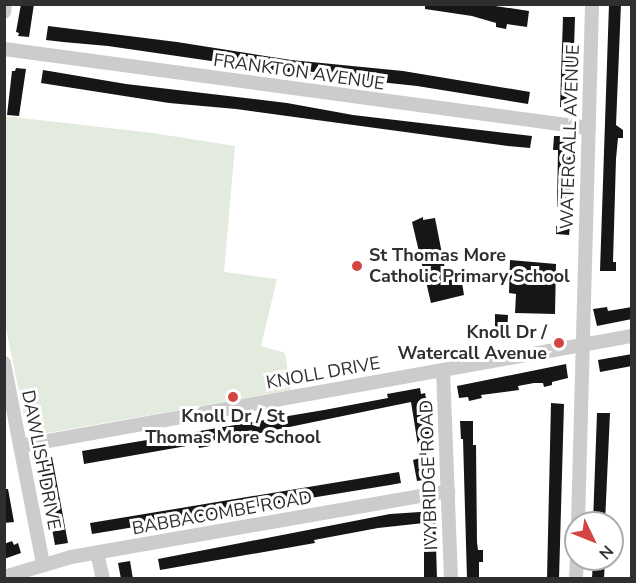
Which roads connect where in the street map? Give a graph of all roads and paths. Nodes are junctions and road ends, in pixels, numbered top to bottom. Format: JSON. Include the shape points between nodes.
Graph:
{"nodes":[{"id":1,"x":5,"y":4,"type":"edge"},
{"id":2,"x":592,"y":4,"type":"edge"},
{"id":3,"x":4,"y":12,"type":"edge"},
{"id":4,"x":4,"y":49,"type":"edge"},
{"id":5,"x":589,"y":128,"type":"junction"},
{"id":6,"x":632,"y":336,"type":"edge"},
{"id":7,"x":583,"y":345,"type":"junction"},
{"id":8,"x":4,"y":363,"type":"edge"},
{"id":9,"x":443,"y":370,"type":"junction"},
{"id":10,"x":20,"y":446,"type":"junction"},
{"id":11,"x":448,"y":491,"type":"junction"},
{"id":12,"x":578,"y":511,"type":"edge"},
{"id":13,"x":97,"y":553,"type":"junction"},
{"id":14,"x":43,"y":564,"type":"junction"},
{"id":15,"x":4,"y":577,"type":"edge"},
{"id":16,"x":103,"y":579,"type":"edge"},
{"id":17,"x":451,"y":579,"type":"edge"}],
"edges":[{"from":1,"to":3,"type":"street"},
{"from":2,"to":5,"type":"street","name":"WATERCALL AVENUE"},
{"from":4,"to":5,"type":"street","name":"FRANKTON AVENUE"},
{"from":5,"to":7,"type":"street","name":"WATERCALL AVENUE"},
{"from":6,"to":7,"type":"street","name":"KNOLL DRIVE"},
{"from":7,"to":9,"type":"street","name":"KNOLL DRIVE"},
{"from":7,"to":12,"type":"street","name":"WATERCALL AVENUE"},
{"from":8,"to":10,"type":"street","name":"DAWLISH DRIVE"},
{"from":9,"to":10,"type":"street","name":"KNOLL DRIVE"},
{"from":9,"to":11,"type":"street","name":"IVYBRIDGE ROAD"},
{"from":10,"to":14,"type":"street","name":"DAWLISH DRIVE"},
{"from":11,"to":13,"type":"street","name":"BABBACOMBE ROAD"},
{"from":11,"to":17,"type":"street","name":"IVYBRIDGE ROAD"},
{"from":13,"to":14,"type":"street","name":"BABBACOMBE ROAD"},
{"from":13,"to":16,"type":"street"},
{"from":14,"to":15,"type":"street","name":"BABBACOMBE ROAD"}]}
